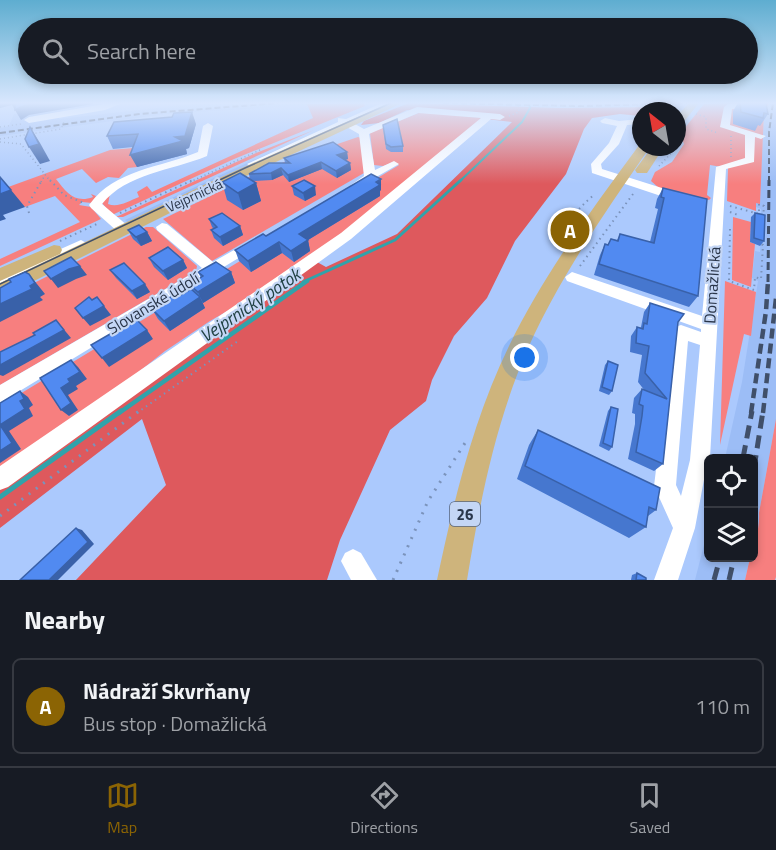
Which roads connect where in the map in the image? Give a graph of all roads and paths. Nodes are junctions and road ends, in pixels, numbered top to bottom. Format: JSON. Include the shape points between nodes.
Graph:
{"nodes":[{"id":1,"x":207,"y":130,"type":"edge"},
{"id":2,"x":326,"y":130,"type":"edge"},
{"id":3,"x":359,"y":130,"type":"edge"},
{"id":4,"x":371,"y":130,"type":"edge"},
{"id":5,"x":478,"y":130,"type":"edge"},
{"id":6,"x":619,"y":130,"type":"edge"},
{"id":7,"x":711,"y":130,"type":"edge"},
{"id":8,"x":727,"y":130,"type":"edge"},
{"id":9,"x":364,"y":133,"type":"junction"},
{"id":10,"x":27,"y":134,"type":"edge"},
{"id":11,"x":729,"y":134,"type":"junction"},
{"id":12,"x":0,"y":140,"type":"edge"},
{"id":13,"x":262,"y":149,"type":"dead end"},
{"id":14,"x":641,"y":156,"type":"edge"},
{"id":15,"x":652,"y":156,"type":"edge"},
{"id":16,"x":670,"y":156,"type":"edge"},
{"id":17,"x":731,"y":161,"type":"dead end"},
{"id":18,"x":394,"y":164,"type":"dead end"},
{"id":19,"x":659,"y":166,"type":"dead end"},
{"id":20,"x":45,"y":176,"type":"junction"},
{"id":21,"x":370,"y":177,"type":"junction"},
{"id":22,"x":630,"y":186,"type":"junction"},
{"id":23,"x":341,"y":195,"type":"edge"},
{"id":24,"x":588,"y":199,"type":"dead end"},
{"id":25,"x":688,"y":200,"type":"edge"},
{"id":26,"x":588,"y":204,"type":"dead end"},
{"id":27,"x":95,"y":205,"type":"junction"},
{"id":28,"x":721,"y":208,"type":"junction"},
{"id":29,"x":29,"y":213,"type":"dead end"},
{"id":30,"x":738,"y":215,"type":"dead end"},
{"id":31,"x":117,"y":224,"type":"junction"},
{"id":32,"x":763,"y":225,"type":"edge"},
{"id":33,"x":162,"y":227,"type":"dead end"},
{"id":34,"x":261,"y":240,"type":"edge"},
{"id":35,"x":59,"y":242,"type":"dead end"},
{"id":36,"x":211,"y":268,"type":"junction"},
{"id":37,"x":0,"y":275,"type":"edge"},
{"id":38,"x":566,"y":275,"type":"junction"},
{"id":39,"x":0,"y":282,"type":"edge"},
{"id":40,"x":0,"y":291,"type":"edge"},
{"id":41,"x":709,"y":333,"type":"junction"},
{"id":42,"x":238,"y":341,"type":"dead end"},
{"id":43,"x":0,"y":395,"type":"edge"},
{"id":44,"x":466,"y":441,"type":"dead end"},
{"id":45,"x":0,"y":479,"type":"edge"},
{"id":46,"x":0,"y":516,"type":"edge"},
{"id":47,"x":684,"y":528,"type":"junction"},
{"id":48,"x":393,"y":580,"type":"edge"},
{"id":49,"x":452,"y":580,"type":"edge"},
{"id":50,"x":666,"y":580,"type":"edge"}],
"edges":[{"from":1,"to":27,"type":"street","name":"Vejprnická","via":[[203,154],[118,183]]},
{"from":2,"to":31,"type":"main road","name":"Vejprnická"},
{"from":3,"to":9,"type":"street"},
{"from":4,"to":9,"type":"street"},
{"from":5,"to":45,"type":"street","via":[[346,236]]},
{"from":6,"to":22,"type":"street","via":[[614,144],[595,168]]},
{"from":7,"to":11,"type":"path"},
{"from":8,"to":11,"type":"street"},
{"from":9,"to":21,"type":"street"},
{"from":10,"to":12,"type":"path"},
{"from":11,"to":17,"type":"path"},
{"from":11,"to":28,"type":"street","name":"Domažlická","via":[[754,137],[750,160],[721,167]]},
{"from":12,"to":20,"type":"path","via":[[24,147]]},
{"from":13,"to":31,"type":"path"},
{"from":14,"to":22,"type":"main road","number":"26"},
{"from":15,"to":22,"type":"main road","number":"26"},
{"from":16,"to":19,"type":"path"},
{"from":18,"to":21,"type":"street"},
{"from":20,"to":27,"type":"path","via":[[65,195],[79,203]]},
{"from":20,"to":29,"type":"path","via":[[27,206]]},
{"from":21,"to":23,"type":"street"},
{"from":22,"to":25,"type":"street"},
{"from":22,"to":38,"type":"main road","number":"26"},
{"from":22,"to":38,"type":"path","via":[[629,198]]},
{"from":24,"to":26,"type":"path"},
{"from":27,"to":31,"type":"street"},
{"from":28,"to":30,"type":"path"},
{"from":28,"to":32,"type":"path","via":[[759,214],[759,204],[764,206]]},
{"from":28,"to":41,"type":"street","name":"Domažlická"},
{"from":31,"to":35,"type":"path"},
{"from":31,"to":37,"type":"main road","name":"Vejprnická"},
{"from":31,"to":39,"type":"street","name":"Vejprnická"},
{"from":31,"to":40,"type":"main road","name":"Vejprnická"},
{"from":33,"to":36,"type":"street"},
{"from":34,"to":36,"type":"street","name":"Slovanské údolí"},
{"from":36,"to":43,"type":"street","name":"Slovanské údolí"},
{"from":38,"to":41,"type":"street"},
{"from":38,"to":49,"type":"main road","number":"26","via":[[526,331],[493,411],[470,493]]},
{"from":41,"to":47,"type":"street","name":"Domažlická","via":[[700,460]]},
{"from":41,"to":47,"type":"street","via":[[681,332],[665,486]]},
{"from":42,"to":46,"type":"path","via":[[99,437]]},
{"from":44,"to":48,"type":"path","via":[[428,501]]},
{"from":47,"to":50,"type":"street","name":"Domažlická"}]}
